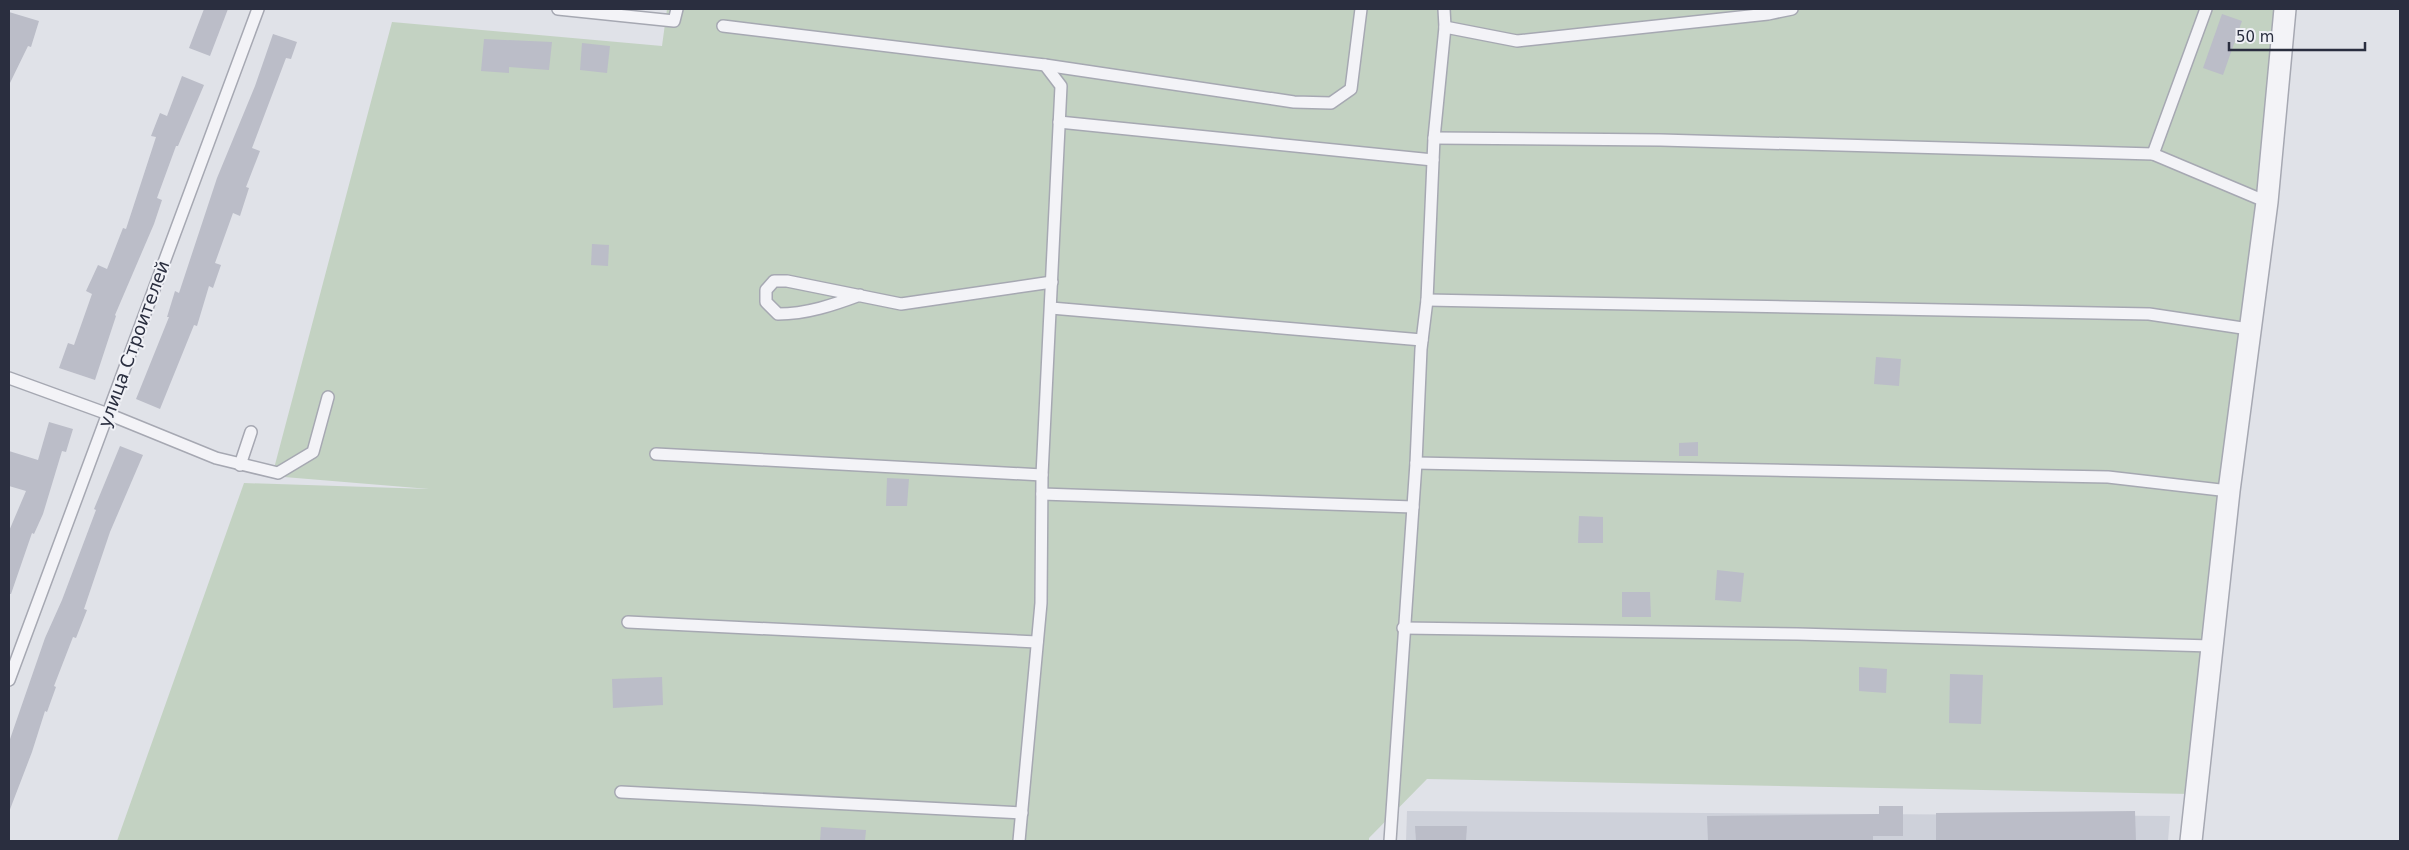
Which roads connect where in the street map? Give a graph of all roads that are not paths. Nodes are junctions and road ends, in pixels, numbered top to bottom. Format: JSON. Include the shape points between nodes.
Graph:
{"nodes":[{"id":1,"x":258,"y":9,"type":"edge"},
{"id":2,"x":558,"y":9,"type":"edge"},
{"id":3,"x":676,"y":9,"type":"edge"},
{"id":4,"x":1361,"y":9,"type":"edge"},
{"id":5,"x":1444,"y":9,"type":"edge"},
{"id":6,"x":1792,"y":9,"type":"edge"},
{"id":7,"x":2206,"y":9,"type":"edge"},
{"id":8,"x":2285,"y":9,"type":"edge"},
{"id":9,"x":723,"y":26,"type":"dead end"},
{"id":10,"x":1445,"y":28,"type":"junction"},
{"id":11,"x":1045,"y":65,"type":"junction"},
{"id":12,"x":1059,"y":122,"type":"junction"},
{"id":13,"x":1434,"y":138,"type":"junction"},
{"id":14,"x":2153,"y":154,"type":"junction"},
{"id":15,"x":1433,"y":160,"type":"junction"},
{"id":16,"x":2267,"y":202,"type":"junction"},
{"id":17,"x":1052,"y":282,"type":"junction"},
{"id":18,"x":860,"y":295,"type":"junction"},
{"id":19,"x":1427,"y":300,"type":"junction"},
{"id":20,"x":1051,"y":308,"type":"junction"},
{"id":21,"x":2249,"y":329,"type":"junction"},
{"id":22,"x":1422,"y":340,"type":"junction"},
{"id":23,"x":9,"y":378,"type":"edge"},
{"id":24,"x":328,"y":397,"type":"dead end"},
{"id":25,"x":108,"y":414,"type":"junction"},
{"id":26,"x":251,"y":432,"type":"dead end"},
{"id":27,"x":656,"y":454,"type":"dead end"},
{"id":28,"x":1416,"y":463,"type":"junction"},
{"id":29,"x":240,"y":465,"type":"junction"},
{"id":30,"x":1042,"y":475,"type":"junction"},
{"id":31,"x":2229,"y":491,"type":"junction"},
{"id":32,"x":1042,"y":494,"type":"junction"},
{"id":33,"x":1413,"y":507,"type":"junction"},
{"id":34,"x":628,"y":622,"type":"dead end"},
{"id":35,"x":1403,"y":628,"type":"junction"},
{"id":36,"x":1037,"y":642,"type":"junction"},
{"id":37,"x":2211,"y":646,"type":"junction"},
{"id":38,"x":9,"y":680,"type":"edge"},
{"id":39,"x":621,"y":792,"type":"dead end"},
{"id":40,"x":1022,"y":813,"type":"junction"},
{"id":41,"x":1019,"y":841,"type":"edge"},
{"id":42,"x":1390,"y":841,"type":"edge"},
{"id":43,"x":2191,"y":841,"type":"edge"}],
"edges":[{"from":1,"to":25,"type":"lane","name":"улица Строителей"},
{"from":2,"to":3,"type":"lane","via":[[674,21]]},
{"from":4,"to":11,"type":"lane","via":[[1350,89],[1331,103],[1294,102]]},
{"from":5,"to":10,"type":"lane"},
{"from":6,"to":10,"type":"lane","via":[[1517,41]]},
{"from":7,"to":14,"type":"lane"},
{"from":8,"to":16,"type":"street"},
{"from":9,"to":11,"type":"lane"},
{"from":10,"to":13,"type":"lane"},
{"from":11,"to":12,"type":"lane","via":[[1061,86]]},
{"from":12,"to":15,"type":"lane"},
{"from":12,"to":17,"type":"lane"},
{"from":13,"to":14,"type":"lane","via":[[1661,140]]},
{"from":13,"to":15,"type":"lane"},
{"from":14,"to":16,"type":"lane"},
{"from":15,"to":19,"type":"lane"},
{"from":16,"to":21,"type":"street"},
{"from":17,"to":18,"type":"lane","via":[[901,304]]},
{"from":17,"to":20,"type":"lane"},
{"from":18,"to":18,"type":"lane","via":[[774,281],[766,290],[766,302],[778,314],[792,314],[827,308]]},
{"from":19,"to":21,"type":"lane","via":[[2149,314]]},
{"from":19,"to":22,"type":"lane"},
{"from":20,"to":22,"type":"lane"},
{"from":20,"to":30,"type":"lane"},
{"from":21,"to":31,"type":"street"},
{"from":22,"to":28,"type":"lane"},
{"from":23,"to":25,"type":"lane"},
{"from":24,"to":29,"type":"lane","via":[[314,452],[278,473]]},
{"from":25,"to":29,"type":"lane"},
{"from":25,"to":38,"type":"lane","name":"улица Строителей"},
{"from":26,"to":29,"type":"lane"},
{"from":27,"to":30,"type":"lane"},
{"from":28,"to":31,"type":"lane","via":[[2108,478]]},
{"from":28,"to":33,"type":"lane"},
{"from":30,"to":32,"type":"lane"},
{"from":31,"to":37,"type":"street"},
{"from":32,"to":33,"type":"lane"},
{"from":32,"to":36,"type":"lane","via":[[1041,603]]},
{"from":33,"to":35,"type":"lane"},
{"from":34,"to":36,"type":"lane"},
{"from":35,"to":37,"type":"lane","via":[[1798,634]]},
{"from":35,"to":42,"type":"lane"},
{"from":36,"to":40,"type":"lane"},
{"from":37,"to":43,"type":"street"},
{"from":39,"to":40,"type":"lane"},
{"from":40,"to":41,"type":"lane"}]}
